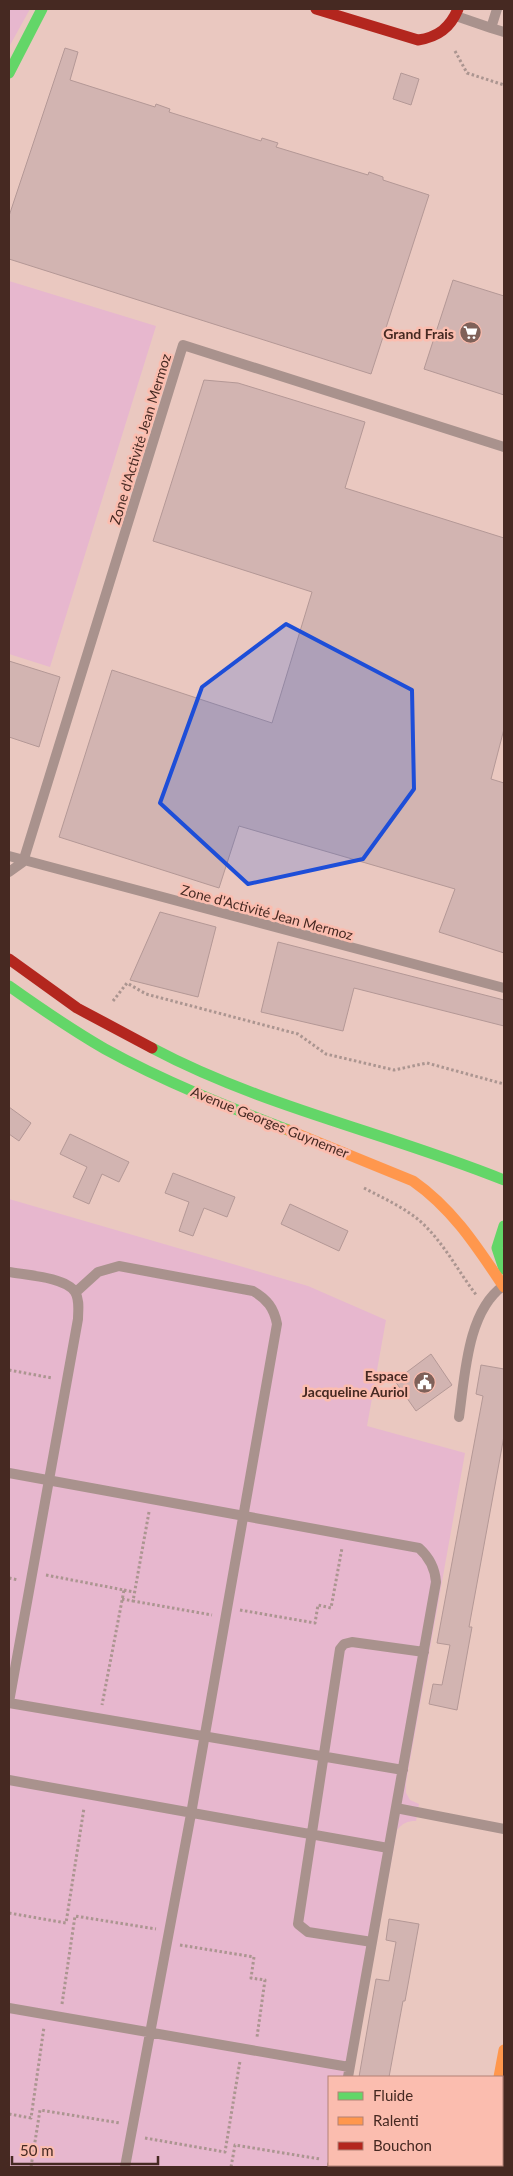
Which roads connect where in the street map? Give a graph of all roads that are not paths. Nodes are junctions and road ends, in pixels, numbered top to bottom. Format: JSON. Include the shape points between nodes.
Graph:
{"nodes":[{"id":1,"x":42,"y":9,"type":"edge"},
{"id":2,"x":316,"y":9,"type":"edge"},
{"id":3,"x":497,"y":9,"type":"edge"},
{"id":4,"x":456,"y":12,"type":"edge"},
{"id":5,"x":491,"y":28,"type":"junction"},
{"id":6,"x":504,"y":32,"type":"edge"},
{"id":7,"x":9,"y":73,"type":"edge"},
{"id":8,"x":504,"y":448,"type":"edge"},
{"id":9,"x":9,"y":856,"type":"edge"},
{"id":10,"x":23,"y":862,"type":"junction"},
{"id":11,"x":9,"y":872,"type":"edge"},
{"id":12,"x":9,"y":959,"type":"edge"},
{"id":13,"x":9,"y":986,"type":"edge"},
{"id":14,"x":504,"y":988,"type":"edge"},
{"id":15,"x":504,"y":1180,"type":"edge"},
{"id":16,"x":504,"y":1226,"type":"edge"},
{"id":17,"x":502,"y":1266,"type":"edge"},
{"id":18,"x":9,"y":1272,"type":"edge"},
{"id":19,"x":504,"y":1286,"type":"edge"},
{"id":20,"x":76,"y":1292,"type":"junction"},
{"id":21,"x":458,"y":1417,"type":"dead end"},
{"id":22,"x":9,"y":1474,"type":"edge"},
{"id":23,"x":48,"y":1480,"type":"junction"},
{"id":24,"x":243,"y":1516,"type":"junction"},
{"id":25,"x":424,"y":1652,"type":"junction"},
{"id":26,"x":9,"y":1702,"type":"edge"},
{"id":27,"x":204,"y":1736,"type":"junction"},
{"id":28,"x":324,"y":1756,"type":"junction"},
{"id":29,"x":403,"y":1770,"type":"junction"},
{"id":30,"x":9,"y":1780,"type":"edge"},
{"id":31,"x":396,"y":1808,"type":"junction"},
{"id":32,"x":191,"y":1814,"type":"junction"},
{"id":33,"x":504,"y":1829,"type":"edge"},
{"id":34,"x":313,"y":1835,"type":"junction"},
{"id":35,"x":388,"y":1848,"type":"junction"},
{"id":36,"x":372,"y":1942,"type":"junction"},
{"id":37,"x":9,"y":2008,"type":"edge"},
{"id":38,"x":149,"y":2032,"type":"junction"},
{"id":39,"x":504,"y":2050,"type":"edge"},
{"id":40,"x":348,"y":2072,"type":"edge"},
{"id":41,"x":499,"y":2076,"type":"edge"},
{"id":42,"x":125,"y":2167,"type":"edge"}],
"edges":[{"from":1,"to":7,"type":"main road"},
{"from":2,"to":4,"type":"main road","via":[[418,40],[433,38],[445,31]]},
{"from":3,"to":5,"type":"lane"},
{"from":4,"to":5,"type":"lane"},
{"from":5,"to":6,"type":"lane"},
{"from":8,"to":10,"type":"lane","name":"Zone d'Activité Jean Mermoz","via":[[183,345]]},
{"from":9,"to":10,"type":"lane","name":"Zone d'Activité Jean Mermoz"},
{"from":10,"to":11,"type":"lane"},
{"from":10,"to":14,"type":"lane","name":"Zone d'Activité Jean Mermoz"},
{"from":12,"to":15,"type":"main road","name":"Avenue Georges Guynemer","via":[[77,1008],[188,1067],[240,1089],[449,1158]]},
{"from":13,"to":19,"type":"main road","name":"Avenue Georges Guynemer","via":[[46,1013],[119,1056],[204,1096],[413,1181],[435,1195],[455,1214]]},
{"from":16,"to":17,"type":"main road","via":[[497,1249]]},
{"from":17,"to":19,"type":"lane"},
{"from":18,"to":20,"type":"lane","via":[[57,1280]]},
{"from":19,"to":21,"type":"lane","via":[[484,1305],[473,1334]]},
{"from":20,"to":23,"type":"lane","via":[[78,1319]]},
{"from":20,"to":24,"type":"lane","via":[[98,1272],[119,1266],[253,1291],[271,1306],[276,1335]]},
{"from":22,"to":23,"type":"lane"},
{"from":23,"to":24,"type":"lane"},
{"from":23,"to":26,"type":"lane"},
{"from":24,"to":25,"type":"lane","via":[[419,1548],[427,1555],[436,1582]]},
{"from":24,"to":27,"type":"lane"},
{"from":25,"to":28,"type":"lane","via":[[352,1642],[344,1644],[340,1649]]},
{"from":25,"to":29,"type":"lane"},
{"from":26,"to":27,"type":"lane"},
{"from":27,"to":28,"type":"lane"},
{"from":27,"to":32,"type":"lane"},
{"from":28,"to":29,"type":"lane"},
{"from":28,"to":34,"type":"lane"},
{"from":29,"to":31,"type":"lane"},
{"from":30,"to":32,"type":"lane"},
{"from":31,"to":33,"type":"lane"},
{"from":31,"to":35,"type":"lane"},
{"from":32,"to":34,"type":"lane"},
{"from":32,"to":38,"type":"lane"},
{"from":34,"to":35,"type":"lane"},
{"from":34,"to":36,"type":"lane","via":[[298,1924],[308,1932]]},
{"from":35,"to":36,"type":"lane"},
{"from":36,"to":40,"type":"lane"},
{"from":37,"to":38,"type":"lane"},
{"from":38,"to":40,"type":"lane","via":[[255,2050]]},
{"from":38,"to":42,"type":"lane"},
{"from":39,"to":41,"type":"main road"}]}
